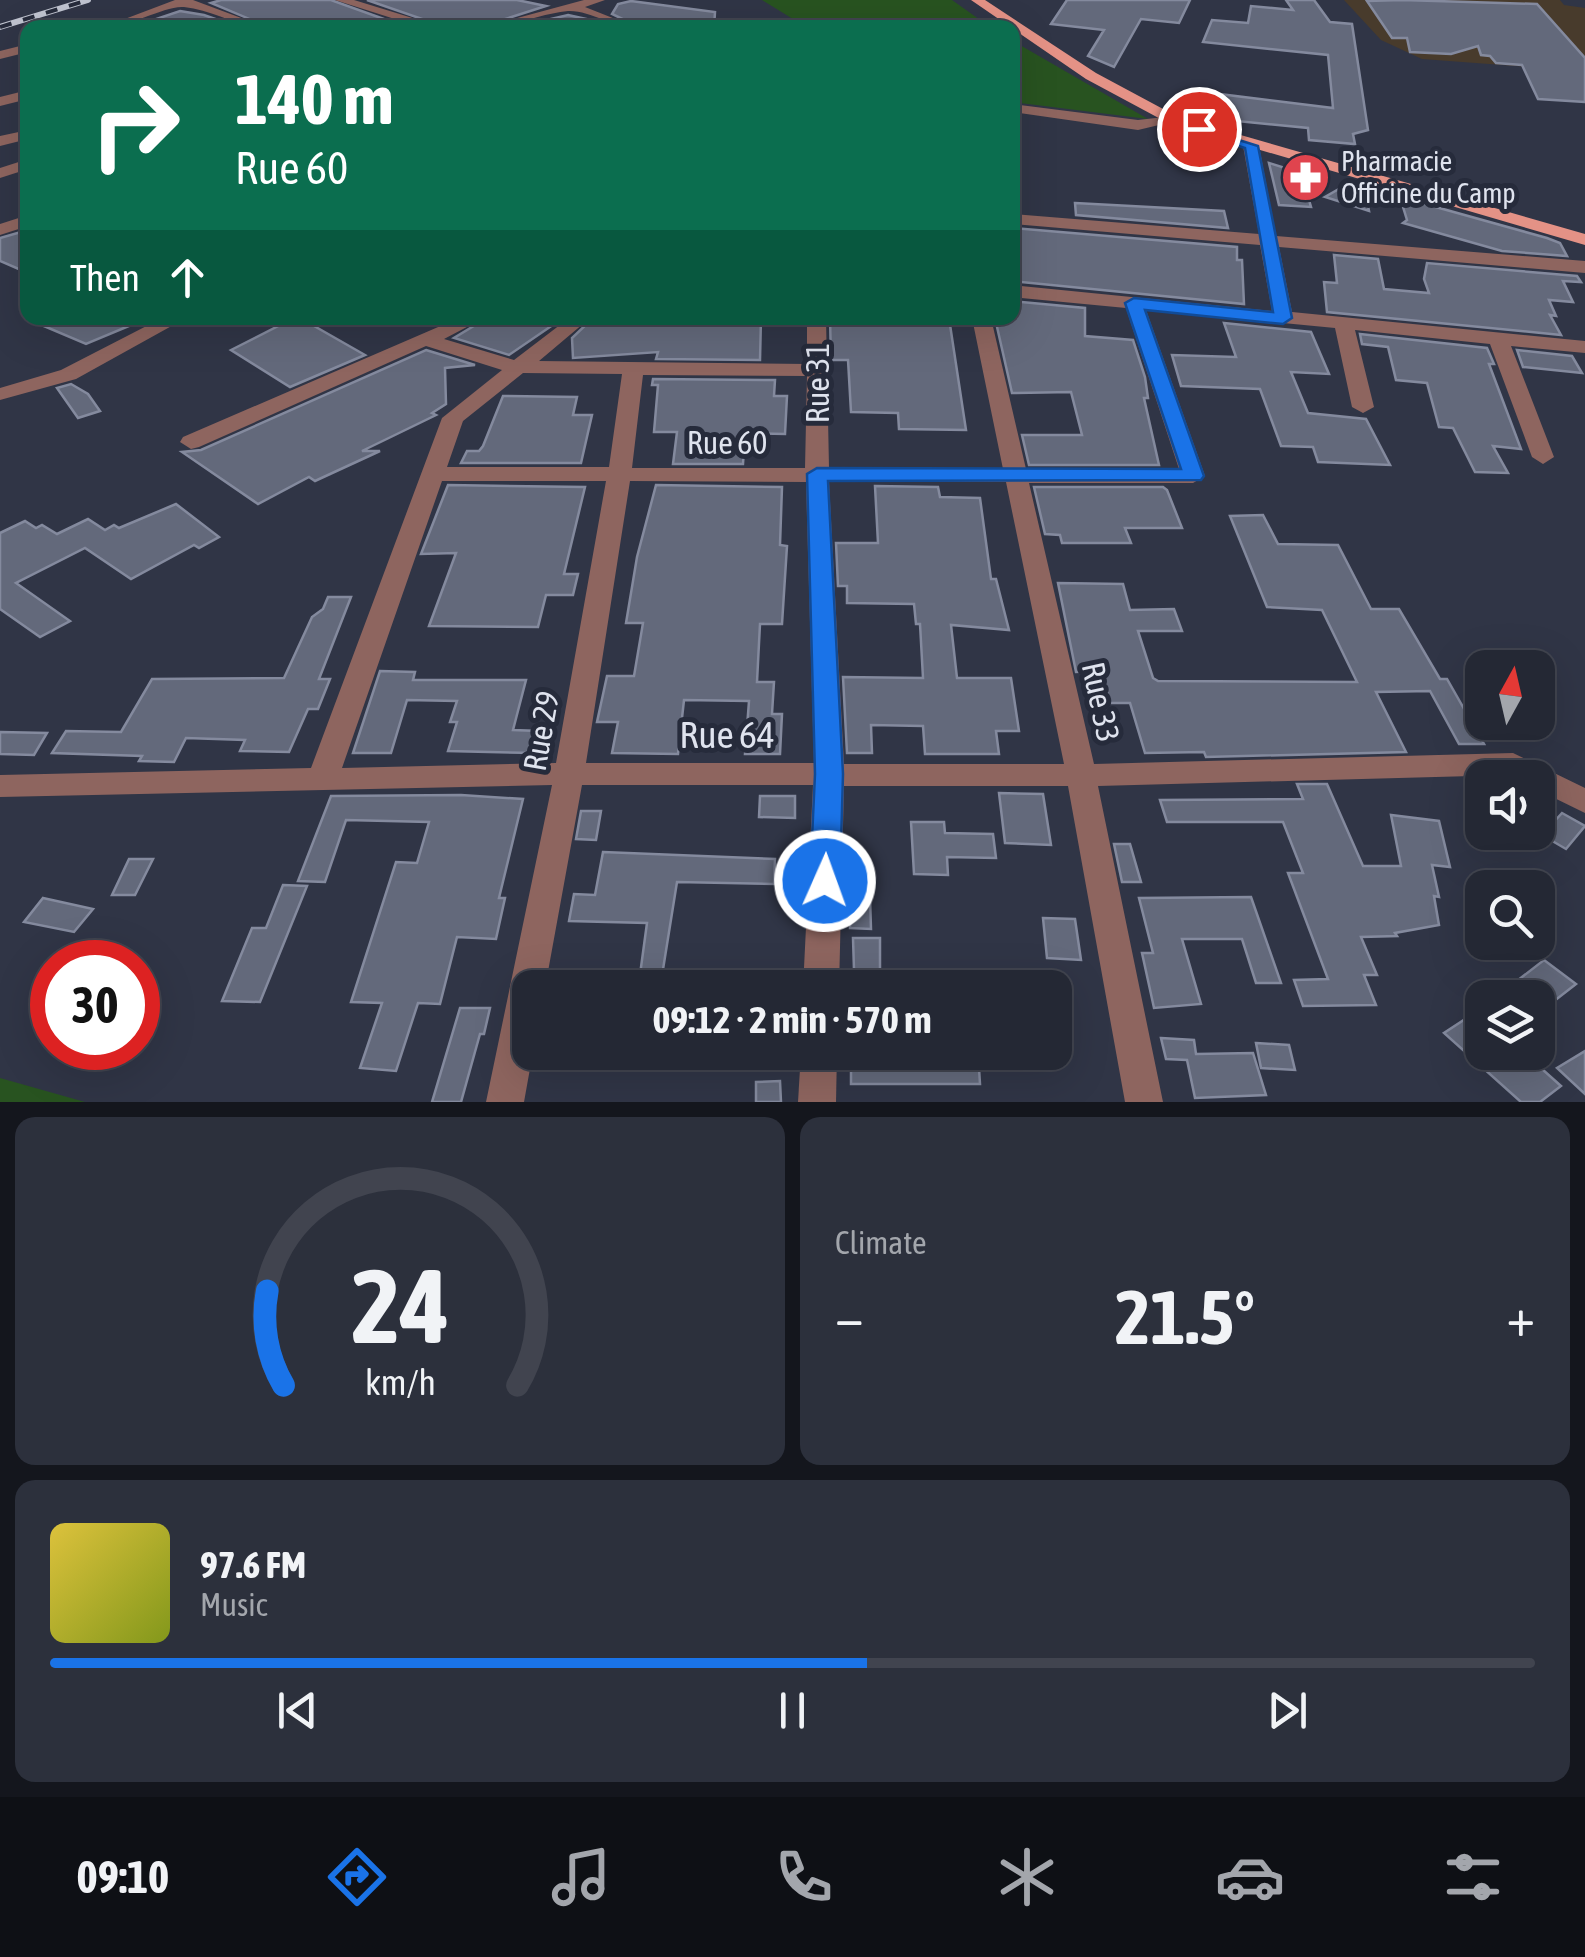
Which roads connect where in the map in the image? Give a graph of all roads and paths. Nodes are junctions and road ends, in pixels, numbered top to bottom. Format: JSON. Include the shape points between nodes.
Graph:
{"nodes":[{"id":1,"x":341,"y":0,"type":"edge"},
{"id":2,"x":537,"y":0,"type":"edge"},
{"id":3,"x":599,"y":0,"type":"edge"},
{"id":4,"x":976,"y":0,"type":"edge"},
{"id":5,"x":184,"y":1,"type":"edge"},
{"id":6,"x":572,"y":8,"type":"junction"},
{"id":7,"x":131,"y":20,"type":"edge"},
{"id":8,"x":239,"y":20,"type":"edge"},
{"id":9,"x":410,"y":20,"type":"edge"},
{"id":10,"x":520,"y":20,"type":"edge"},
{"id":11,"x":608,"y":20,"type":"edge"},
{"id":12,"x":1006,"y":20,"type":"edge"},
{"id":13,"x":1020,"y":29,"type":"edge"},
{"id":14,"x":1020,"y":109,"type":"edge"},
{"id":15,"x":1173,"y":120,"type":"junction"},
{"id":16,"x":1251,"y":146,"type":"junction"},
{"id":17,"x":1020,"y":220,"type":"edge"},
{"id":18,"x":1268,"y":239,"type":"junction"},
{"id":19,"x":1585,"y":240,"type":"edge"},
{"id":20,"x":1585,"y":267,"type":"edge"},
{"id":21,"x":1020,"y":292,"type":"edge"},
{"id":22,"x":1134,"y":303,"type":"junction"},
{"id":23,"x":1283,"y":318,"type":"junction"},
{"id":24,"x":1344,"y":324,"type":"junction"},
{"id":25,"x":163,"y":325,"type":"edge"},
{"id":26,"x":459,"y":325,"type":"edge"},
{"id":27,"x":571,"y":325,"type":"edge"},
{"id":28,"x":817,"y":325,"type":"edge"},
{"id":29,"x":984,"y":325,"type":"edge"},
{"id":30,"x":1498,"y":339,"type":"junction"},
{"id":31,"x":427,"y":340,"type":"junction"},
{"id":32,"x":1585,"y":347,"type":"edge"},
{"id":33,"x":514,"y":367,"type":"junction"},
{"id":34,"x":633,"y":370,"type":"junction"},
{"id":35,"x":816,"y":370,"type":"junction"},
{"id":36,"x":23,"y":392,"type":"junction"},
{"id":37,"x":0,"y":394,"type":"edge"},
{"id":38,"x":0,"y":406,"type":"edge"},
{"id":39,"x":1363,"y":407,"type":"dead end"},
{"id":40,"x":191,"y":442,"type":"dead end"},
{"id":41,"x":1543,"y":457,"type":"dead end"},
{"id":42,"x":436,"y":474,"type":"junction"},
{"id":43,"x":620,"y":474,"type":"junction"},
{"id":44,"x":817,"y":474,"type":"junction"},
{"id":45,"x":1018,"y":474,"type":"junction"},
{"id":46,"x":569,"y":774,"type":"junction"},
{"id":47,"x":829,"y":774,"type":"junction"},
{"id":48,"x":1081,"y":774,"type":"junction"},
{"id":49,"x":324,"y":778,"type":"junction"},
{"id":50,"x":0,"y":786,"type":"edge"},
{"id":51,"x":1585,"y":802,"type":"edge"},
{"id":52,"x":823,"y":970,"type":"edge"},
{"id":53,"x":819,"y":1070,"type":"edge"},
{"id":54,"x":505,"y":1102,"type":"edge"},
{"id":55,"x":818,"y":1102,"type":"edge"},
{"id":56,"x":1144,"y":1102,"type":"edge"}],
"edges":[{"from":1,"to":9,"type":"street"},
{"from":2,"to":6,"type":"street"},
{"from":3,"to":6,"type":"street"},
{"from":4,"to":12,"type":"main road"},
{"from":5,"to":7,"type":"street"},
{"from":5,"to":8,"type":"street"},
{"from":6,"to":10,"type":"street"},
{"from":6,"to":11,"type":"street"},
{"from":13,"to":15,"type":"main road"},
{"from":14,"to":15,"type":"street","via":[[1138,126]]},
{"from":15,"to":16,"type":"main road"},
{"from":16,"to":18,"type":"street"},
{"from":16,"to":19,"type":"main road"},
{"from":17,"to":18,"type":"street"},
{"from":18,"to":20,"type":"street"},
{"from":18,"to":23,"type":"street"},
{"from":21,"to":22,"type":"street"},
{"from":22,"to":23,"type":"street"},
{"from":22,"to":45,"type":"street","name":"Rue 60","via":[[1194,476]]},
{"from":23,"to":24,"type":"street"},
{"from":24,"to":30,"type":"street"},
{"from":24,"to":39,"type":"street"},
{"from":25,"to":36,"type":"street"},
{"from":26,"to":31,"type":"street"},
{"from":27,"to":33,"type":"street"},
{"from":28,"to":35,"type":"street","name":"Rue 31"},
{"from":29,"to":45,"type":"street","name":"Rue 33"},
{"from":30,"to":32,"type":"street"},
{"from":30,"to":41,"type":"street"},
{"from":31,"to":33,"type":"street"},
{"from":31,"to":40,"type":"street"},
{"from":33,"to":34,"type":"street"},
{"from":33,"to":42,"type":"street","via":[[453,418]]},
{"from":34,"to":35,"type":"street"},
{"from":34,"to":43,"type":"street","name":"Rue 29"},
{"from":35,"to":44,"type":"street","name":"Rue 31"},
{"from":36,"to":37,"type":"street"},
{"from":36,"to":38,"type":"street"},
{"from":42,"to":43,"type":"street","name":"Rue 60"},
{"from":42,"to":49,"type":"street"},
{"from":43,"to":44,"type":"street","name":"Rue 60"},
{"from":43,"to":46,"type":"street","name":"Rue 29"},
{"from":44,"to":45,"type":"street","name":"Rue 60"},
{"from":44,"to":47,"type":"street","name":"Rue 31"},
{"from":45,"to":48,"type":"street","name":"Rue 33"},
{"from":46,"to":47,"type":"street","name":"Rue 64"},
{"from":46,"to":49,"type":"street","name":"Rue 64"},
{"from":46,"to":54,"type":"street","name":"Rue 29"},
{"from":47,"to":48,"type":"street","name":"Rue 64"},
{"from":47,"to":52,"type":"street","name":"Rue 31"},
{"from":48,"to":51,"type":"street","name":"Rue 64","via":[[1514,764]]},
{"from":48,"to":56,"type":"street","name":"Rue 33"},
{"from":49,"to":50,"type":"street","name":"Rue 64"},
{"from":53,"to":55,"type":"street"}]}
